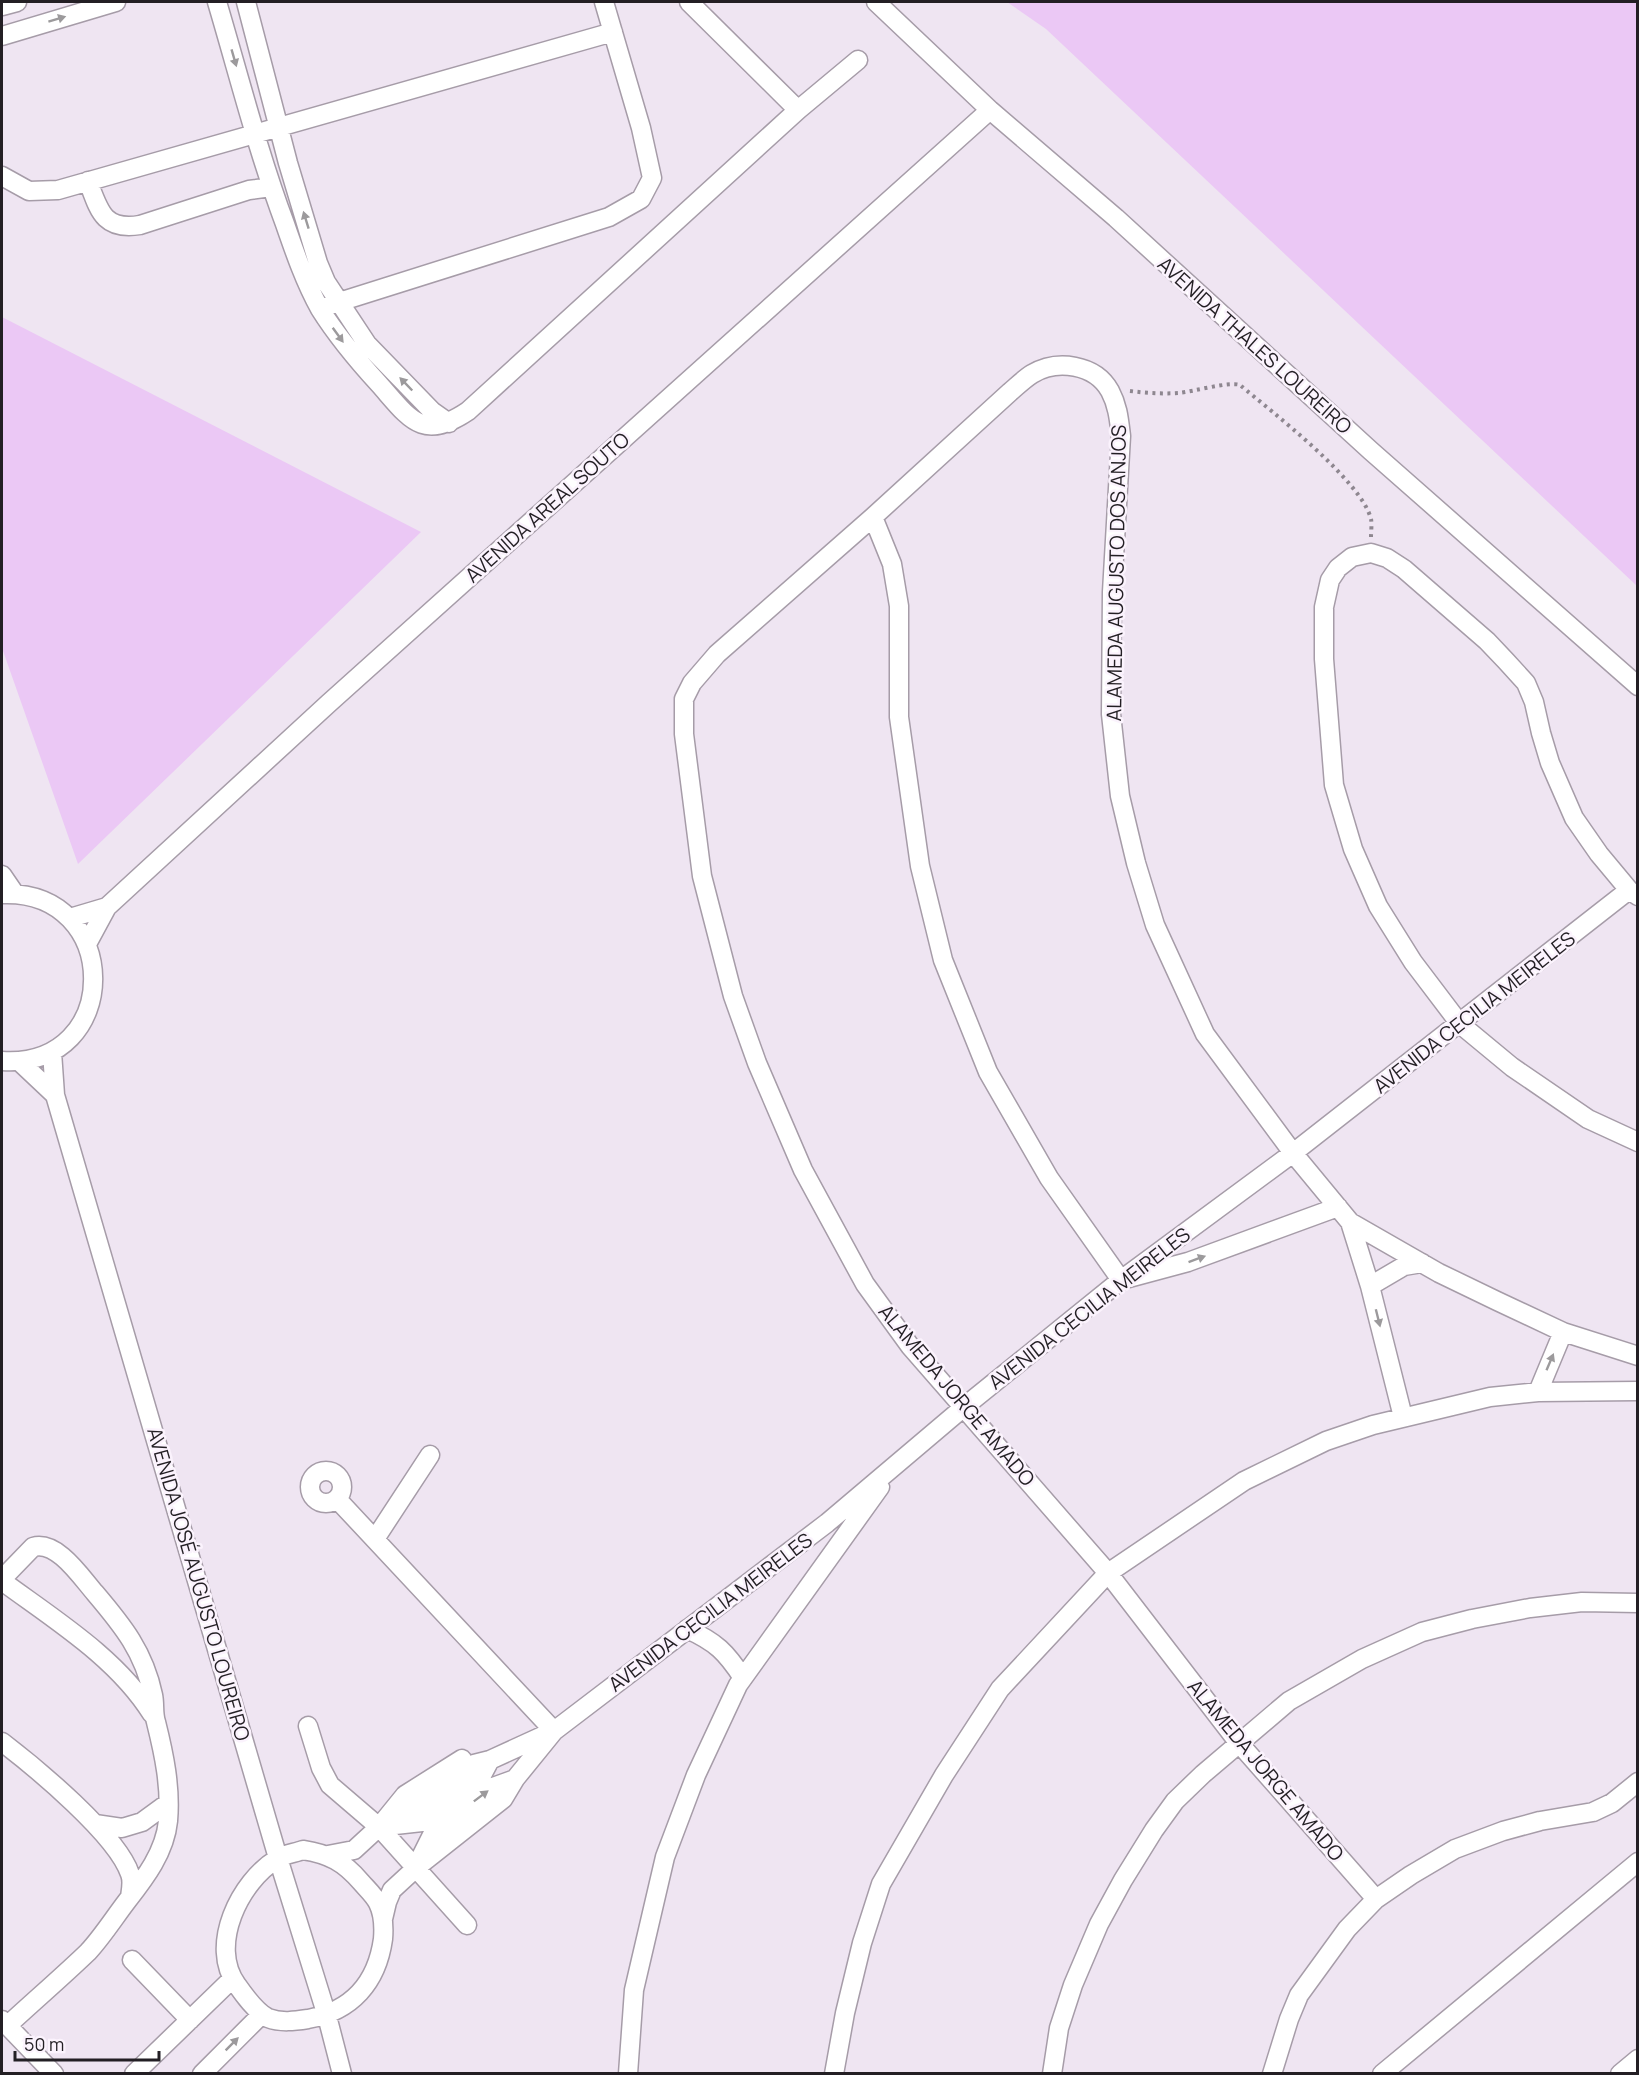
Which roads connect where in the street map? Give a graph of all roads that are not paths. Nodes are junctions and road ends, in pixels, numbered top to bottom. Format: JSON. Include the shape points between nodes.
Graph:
{"nodes":[{"id":1,"x":17,"y":2,"type":"edge"},
{"id":2,"x":116,"y":2,"type":"edge"},
{"id":3,"x":217,"y":2,"type":"edge"},
{"id":4,"x":246,"y":2,"type":"edge"},
{"id":5,"x":604,"y":2,"type":"edge"},
{"id":6,"x":688,"y":2,"type":"edge"},
{"id":7,"x":876,"y":2,"type":"edge"},
{"id":8,"x":2,"y":6,"type":"edge"},
{"id":9,"x":613,"y":32,"type":"junction"},
{"id":10,"x":2,"y":36,"type":"edge"},
{"id":11,"x":858,"y":60,"type":"dead end"},
{"id":12,"x":798,"y":110,"type":"junction"},
{"id":13,"x":990,"y":111,"type":"junction"},
{"id":14,"x":280,"y":126,"type":"junction"},
{"id":15,"x":256,"y":133,"type":"junction"},
{"id":16,"x":2,"y":176,"type":"edge"},
{"id":17,"x":88,"y":181,"type":"junction"},
{"id":18,"x":271,"y":187,"type":"junction"},
{"id":19,"x":339,"y":302,"type":"junction"},
{"id":20,"x":320,"y":308,"type":"junction"},
{"id":21,"x":449,"y":423,"type":"junction"},
{"id":22,"x":873,"y":517,"type":"junction"},
{"id":23,"x":1638,"y":686,"type":"edge"},
{"id":24,"x":684,"y":699,"type":"joint"},
{"id":25,"x":2,"y":875,"type":"edge"},
{"id":26,"x":1633,"y":893,"type":"edge"},
{"id":27,"x":8,"y":894,"type":"edge"},
{"id":28,"x":107,"y":907,"type":"junction"},
{"id":29,"x":70,"y":918,"type":"junction"},
{"id":30,"x":87,"y":944,"type":"junction"},
{"id":31,"x":1460,"y":1024,"type":"junction"},
{"id":32,"x":52,"y":1052,"type":"junction"},
{"id":33,"x":11,"y":1062,"type":"edge"},
{"id":34,"x":55,"y":1095,"type":"junction"},
{"id":35,"x":1638,"y":1142,"type":"edge"},
{"id":36,"x":1293,"y":1153,"type":"junction"},
{"id":37,"x":1338,"y":1207,"type":"junction"},
{"id":38,"x":1350,"y":1221,"type":"junction"},
{"id":39,"x":1422,"y":1263,"type":"junction"},
{"id":40,"x":1121,"y":1280,"type":"junction"},
{"id":41,"x":1370,"y":1286,"type":"junction"},
{"id":42,"x":1563,"y":1332,"type":"junction"},
{"id":43,"x":1638,"y":1356,"type":"edge"},
{"id":44,"x":1638,"y":1391,"type":"edge"},
{"id":45,"x":1538,"y":1392,"type":"junction"},
{"id":46,"x":964,"y":1407,"type":"junction"},
{"id":47,"x":1403,"y":1417,"type":"junction"},
{"id":48,"x":430,"y":1455,"type":"dead end"},
{"id":49,"x":897,"y":1463,"type":"junction"},
{"id":50,"x":337,"y":1499,"type":"dead end"},
{"id":51,"x":375,"y":1539,"type":"junction"},
{"id":52,"x":1108,"y":1572,"type":"junction"},
{"id":53,"x":2,"y":1580,"type":"edge"},
{"id":54,"x":1638,"y":1603,"type":"edge"},
{"id":55,"x":687,"y":1629,"type":"junction"},
{"id":56,"x":743,"y":1678,"type":"junction"},
{"id":57,"x":155,"y":1719,"type":"junction"},
{"id":58,"x":308,"y":1726,"type":"dead end"},
{"id":59,"x":554,"y":1731,"type":"junction"},
{"id":60,"x":2,"y":1742,"type":"edge"},
{"id":61,"x":1238,"y":1742,"type":"junction"},
{"id":62,"x":490,"y":1760,"type":"junction"},
{"id":63,"x":1638,"y":1782,"type":"edge"},
{"id":64,"x":168,"y":1803,"type":"junction"},
{"id":65,"x":446,"y":1813,"type":"junction"},
{"id":66,"x":95,"y":1824,"type":"junction"},
{"id":67,"x":379,"y":1827,"type":"junction"},
{"id":68,"x":328,"y":1855,"type":"junction"},
{"id":69,"x":278,"y":1858,"type":"junction"},
{"id":70,"x":1638,"y":1862,"type":"edge"},
{"id":71,"x":417,"y":1867,"type":"junction"},
{"id":72,"x":130,"y":1898,"type":"junction"},
{"id":73,"x":1376,"y":1899,"type":"junction"},
{"id":74,"x":383,"y":1919,"type":"junction"},
{"id":75,"x":467,"y":1925,"type":"dead end"},
{"id":76,"x":132,"y":1960,"type":"dead end"},
{"id":77,"x":232,"y":1979,"type":"junction"},
{"id":78,"x":261,"y":2014,"type":"junction"},
{"id":79,"x":327,"y":2016,"type":"junction"},
{"id":80,"x":190,"y":2020,"type":"junction"},
{"id":81,"x":4,"y":2023,"type":"edge"},
{"id":82,"x":1638,"y":2059,"type":"edge"},
{"id":83,"x":54,"y":2073,"type":"edge"},
{"id":84,"x":134,"y":2073,"type":"edge"},
{"id":85,"x":202,"y":2073,"type":"edge"},
{"id":86,"x":342,"y":2073,"type":"edge"},
{"id":87,"x":628,"y":2073,"type":"edge"},
{"id":88,"x":834,"y":2073,"type":"edge"},
{"id":89,"x":1052,"y":2073,"type":"edge"},
{"id":90,"x":1272,"y":2073,"type":"edge"},
{"id":91,"x":1382,"y":2073,"type":"edge"},
{"id":92,"x":1620,"y":2073,"type":"edge"}],
"edges":[{"from":1,"to":8,"type":"street"},
{"from":10,"to":2,"type":"street","one_way":true},
{"from":3,"to":15,"type":"street","one_way":true},
{"from":4,"to":14,"type":"street"},
{"from":5,"to":9,"type":"street"},
{"from":6,"to":12,"type":"street"},
{"from":7,"to":13,"type":"street","name":"AVENIDA THALES LOUREIRO"},
{"from":9,"to":14,"type":"street"},
{"from":9,"to":19,"type":"street","via":[[652,178],[641,199],[609,217]]},
{"from":11,"to":12,"type":"street"},
{"from":12,"to":21,"type":"street","via":[[468,411]]},
{"from":13,"to":23,"type":"street","name":"AVENIDA THALES LOUREIRO"},
{"from":13,"to":28,"type":"street","name":"AVENIDA AREAL SOUTO"},
{"from":14,"to":15,"type":"street"},
{"from":19,"to":14,"type":"street","one_way":true,"via":[[318,263]]},
{"from":15,"to":17,"type":"street"},
{"from":15,"to":18,"type":"street"},
{"from":16,"to":17,"type":"street","via":[[29,190],[58,190]]},
{"from":17,"to":18,"type":"street","via":[[106,219],[128,227],[249,190]]},
{"from":18,"to":20,"type":"street"},
{"from":19,"to":20,"type":"street"},
{"from":21,"to":19,"type":"street","one_way":true,"via":[[432,411],[367,344]]},
{"from":20,"to":21,"type":"street","one_way":true,"via":[[354,357],[403,412],[419,423]]},
{"from":22,"to":24,"type":"street","name":"ALAMEDA AUGUSTO DOS ANJOS","via":[[717,654],[692,683]]},
{"from":22,"to":36,"type":"street","name":"ALAMEDA AUGUSTO DOS ANJOS","via":[[1032,374],[1066,365],[1097,376],[1109,389],[1119,411],[1121,436],[1112,714],[1120,796],[1136,863],[1155,925],[1205,1034]]},
{"from":22,"to":40,"type":"street","via":[[892,564],[899,606],[900,717],[920,866],[944,960],[988,1072],[1049,1178]]},
{"from":24,"to":46,"type":"street","name":"ALAMEDA JORGE AMADO","via":[[684,734],[702,876],[733,996],[757,1063],[803,1170],[865,1284],[910,1346]]},
{"from":25,"to":27,"type":"street"},
{"from":26,"to":31,"type":"street","name":"AVENIDA CECILIA MEIRELES"},
{"from":26,"to":31,"type":"street","via":[[1599,855],[1574,818],[1550,763],[1526,683],[1487,641],[1404,569],[1371,553],[1352,557],[1330,580],[1324,607],[1334,786],[1353,849],[1378,906],[1413,962]]},
{"from":27,"to":29,"type":"street","via":[[38,899]]},
{"from":28,"to":29,"type":"street","name":"AVENIDA AREAL SOUTO"},
{"from":28,"to":30,"type":"street","name":"AVENIDA AREAL SOUTO"},
{"from":29,"to":30,"type":"street"},
{"from":30,"to":32,"type":"street","via":[[94,968],[94,993],[86,1016],[72,1037]]},
{"from":31,"to":35,"type":"street","via":[[1512,1067],[1588,1119]]},
{"from":31,"to":36,"type":"street","name":"AVENIDA CECILIA MEIRELES"},
{"from":32,"to":33,"type":"street","via":[[37,1059]]},
{"from":32,"to":34,"type":"street","name":"AVENIDA JOSÉ AUGUSTO LOUREIRO"},
{"from":33,"to":34,"type":"street"},
{"from":34,"to":69,"type":"street","name":"AVENIDA JOSÉ AUGUSTO LOUREIRO"},
{"from":36,"to":37,"type":"street","name":"ALAMEDA AUGUSTO DOS ANJOS"},
{"from":36,"to":40,"type":"street","name":"AVENIDA CECILIA MEIRELES"},
{"from":37,"to":38,"type":"street","name":"ALAMEDA AUGUSTO DOS ANJOS"},
{"from":40,"to":37,"type":"street","one_way":true,"via":[[1188,1262]]},
{"from":38,"to":39,"type":"street","name":"ALAMEDA AUGUSTO DOS ANJOS"},
{"from":38,"to":41,"type":"street","name":"ALAMEDA AUGUSTO DOS ANJOS"},
{"from":39,"to":41,"type":"street","via":[[1404,1266]]},
{"from":39,"to":42,"type":"street","name":"ALAMEDA AUGUSTO DOS ANJOS"},
{"from":40,"to":46,"type":"street","name":"AVENIDA CECILIA MEIRELES"},
{"from":41,"to":47,"type":"street","name":"ALAMEDA AUGUSTO DOS ANJOS","one_way":true},
{"from":42,"to":43,"type":"street","name":"ALAMEDA AUGUSTO DOS ANJOS"},
{"from":45,"to":42,"type":"street","one_way":true},
{"from":44,"to":45,"type":"street"},
{"from":45,"to":47,"type":"street","via":[[1490,1396]]},
{"from":46,"to":49,"type":"street","name":"AVENIDA CECILIA MEIRELES"},
{"from":46,"to":52,"type":"street","name":"ALAMEDA JORGE AMADO"},
{"from":47,"to":52,"type":"street","via":[[1326,1441],[1244,1481]]},
{"from":48,"to":51,"type":"street"},
{"from":49,"to":55,"type":"street","name":"AVENIDA CECILIA MEIRELES","via":[[827,1523]]},
{"from":49,"to":56,"type":"street"},
{"from":50,"to":51,"type":"street"},
{"from":51,"to":59,"type":"street"},
{"from":52,"to":61,"type":"street","name":"ALAMEDA JORGE AMADO"},
{"from":52,"to":88,"type":"street","via":[[1000,1689],[944,1775],[881,1884],[862,1943]]},
{"from":53,"to":57,"type":"street","via":[[118,1672],[139,1693]]},
{"from":53,"to":57,"type":"street","via":[[33,1547],[51,1549],[66,1560],[137,1647],[153,1697]]},
{"from":54,"to":61,"type":"street","via":[[1582,1602],[1530,1608],[1422,1632],[1362,1659],[1289,1701]]},
{"from":55,"to":56,"type":"street","via":[[723,1650]]},
{"from":55,"to":59,"type":"street","name":"AVENIDA CECILIA MEIRELES"},
{"from":56,"to":87,"type":"street","via":[[696,1775],[665,1857],[634,1990]]},
{"from":57,"to":64,"type":"street","via":[[165,1757]]},
{"from":58,"to":67,"type":"street","via":[[330,1785]]},
{"from":59,"to":62,"type":"street","name":"AVENIDA CECILIA MEIRELES"},
{"from":59,"to":65,"type":"street","name":"AVENIDA CECILIA MEIRELES","via":[[503,1799]]},
{"from":60,"to":66,"type":"street"},
{"from":61,"to":73,"type":"street","name":"ALAMEDA JORGE AMADO"},
{"from":61,"to":89,"type":"street","via":[[1175,1802],[1123,1880],[1073,1984],[1059,2028]]},
{"from":62,"to":65,"type":"street","name":"AVENIDA CECILIA MEIRELES","one_way":true,"via":[[482,1775]]},
{"from":62,"to":65,"type":"street","name":"AVENIDA CECILIA MEIRELES","via":[[467,1756]]},
{"from":63,"to":73,"type":"street","via":[[1612,1803],[1593,1812],[1512,1828],[1455,1849]]},
{"from":64,"to":66,"type":"street","via":[[142,1822],[122,1828]]},
{"from":64,"to":72,"type":"street","via":[[166,1835],[153,1867]]},
{"from":65,"to":67,"type":"street","via":[[422,1822]]},
{"from":65,"to":67,"type":"street","via":[[405,1795]]},
{"from":65,"to":71,"type":"street"},
{"from":66,"to":72,"type":"street","via":[[131,1876]]},
{"from":67,"to":68,"type":"street","via":[[354,1850]]},
{"from":67,"to":71,"type":"street"},
{"from":68,"to":69,"type":"street","via":[[303,1850]]},
{"from":68,"to":74,"type":"street","via":[[346,1866],[371,1893]]},
{"from":69,"to":77,"type":"street","via":[[247,1887],[235,1905],[226,1944]]},
{"from":69,"to":79,"type":"street","name":"AVENIDA JOSÉ AUGUSTO LOUREIRO"},
{"from":70,"to":91,"type":"street"},
{"from":71,"to":74,"type":"street","via":[[392,1890]]},
{"from":71,"to":75,"type":"street"},
{"from":72,"to":81,"type":"street","via":[[89,1950]]},
{"from":73,"to":90,"type":"street","via":[[1347,1929],[1299,1995]]},
{"from":74,"to":79,"type":"street","via":[[380,1960],[370,1980],[356,1996]]},
{"from":76,"to":80,"type":"street"},
{"from":77,"to":78,"type":"street"},
{"from":77,"to":80,"type":"street"},
{"from":78,"to":79,"type":"street","via":[[291,2022]]},
{"from":85,"to":78,"type":"street","one_way":true},
{"from":79,"to":86,"type":"street","name":"AVENIDA JOSÉ AUGUSTO LOUREIRO"},
{"from":80,"to":84,"type":"street"},
{"from":81,"to":83,"type":"street"},
{"from":82,"to":92,"type":"street"}]}
